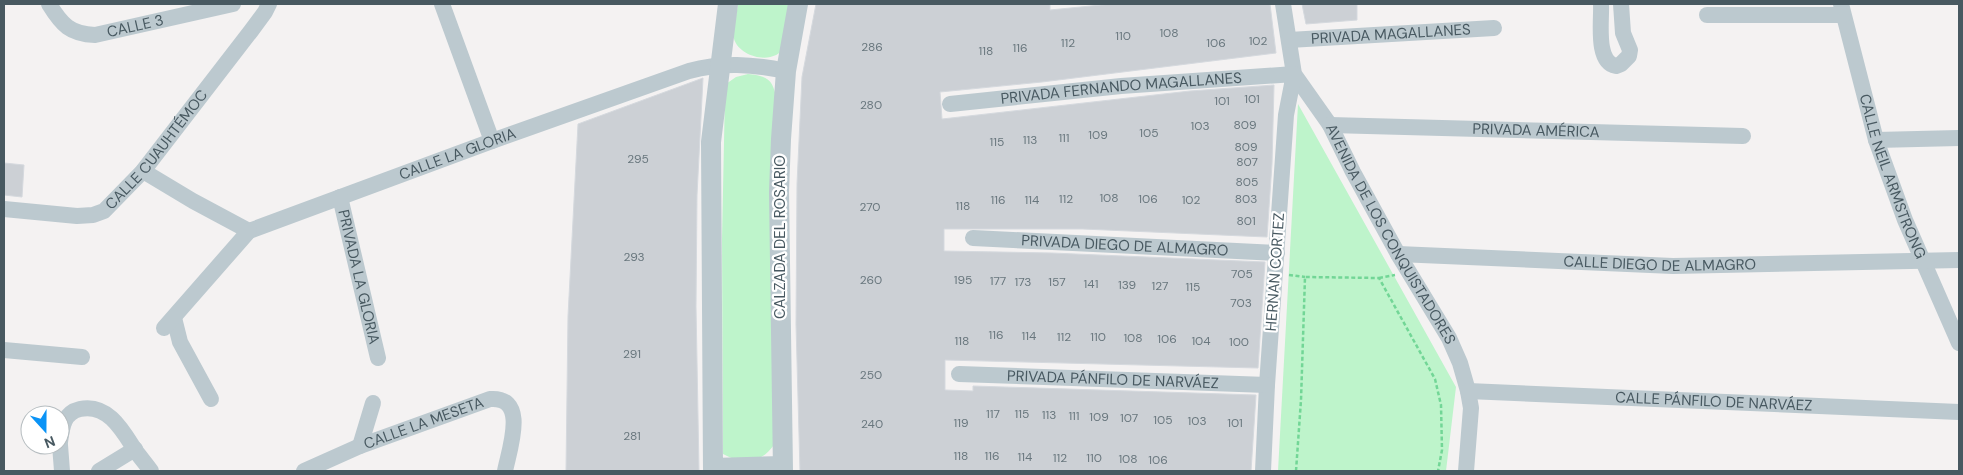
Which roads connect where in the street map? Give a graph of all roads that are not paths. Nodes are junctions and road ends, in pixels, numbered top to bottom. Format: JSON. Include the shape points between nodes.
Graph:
{"nodes":[{"id":1,"x":49,"y":4,"type":"edge"},
{"id":2,"x":233,"y":4,"type":"edge"},
{"id":3,"x":269,"y":4,"type":"edge"},
{"id":4,"x":442,"y":4,"type":"edge"},
{"id":5,"x":728,"y":4,"type":"edge"},
{"id":6,"x":798,"y":4,"type":"edge"},
{"id":7,"x":1283,"y":4,"type":"edge"},
{"id":8,"x":1601,"y":4,"type":"edge"},
{"id":9,"x":1622,"y":4,"type":"edge"},
{"id":10,"x":1842,"y":9,"type":"edge"},
{"id":11,"x":1707,"y":15,"type":"dead end"},
{"id":12,"x":1494,"y":28,"type":"dead end"},
{"id":13,"x":1289,"y":40,"type":"junction"},
{"id":14,"x":722,"y":64,"type":"junction"},
{"id":15,"x":786,"y":71,"type":"junction"},
{"id":16,"x":1294,"y":74,"type":"junction"},
{"id":17,"x":950,"y":104,"type":"dead end"},
{"id":18,"x":1330,"y":124,"type":"junction"},
{"id":19,"x":1743,"y":136,"type":"dead end"},
{"id":20,"x":1959,"y":138,"type":"edge"},
{"id":21,"x":1876,"y":140,"type":"junction"},
{"id":22,"x":492,"y":141,"type":"junction"},
{"id":23,"x":143,"y":171,"type":"junction"},
{"id":24,"x":340,"y":197,"type":"junction"},
{"id":25,"x":4,"y":209,"type":"edge"},
{"id":26,"x":249,"y":231,"type":"junction"},
{"id":27,"x":973,"y":238,"type":"dead end"},
{"id":28,"x":1277,"y":253,"type":"junction"},
{"id":29,"x":1398,"y":254,"type":"junction"},
{"id":30,"x":1959,"y":260,"type":"edge"},
{"id":31,"x":1923,"y":262,"type":"junction"},
{"id":32,"x":1958,"y":337,"type":"edge"},
{"id":33,"x":4,"y":350,"type":"edge"},
{"id":34,"x":82,"y":357,"type":"dead end"},
{"id":35,"x":378,"y":358,"type":"dead end"},
{"id":36,"x":958,"y":374,"type":"dead end"},
{"id":37,"x":1267,"y":385,"type":"junction"},
{"id":38,"x":1468,"y":391,"type":"junction"},
{"id":39,"x":211,"y":399,"type":"dead end"},
{"id":40,"x":373,"y":403,"type":"dead end"},
{"id":41,"x":1959,"y":412,"type":"edge"},
{"id":42,"x":70,"y":413,"type":"edge"},
{"id":43,"x":360,"y":446,"type":"junction"},
{"id":44,"x":134,"y":449,"type":"junction"},
{"id":45,"x":61,"y":455,"type":"edge"},
{"id":46,"x":713,"y":469,"type":"edge"},
{"id":47,"x":783,"y":469,"type":"edge"},
{"id":48,"x":62,"y":471,"type":"edge"},
{"id":49,"x":99,"y":471,"type":"edge"},
{"id":50,"x":151,"y":471,"type":"edge"},
{"id":51,"x":304,"y":471,"type":"edge"},
{"id":52,"x":506,"y":471,"type":"edge"},
{"id":53,"x":1263,"y":471,"type":"edge"},
{"id":54,"x":1466,"y":471,"type":"edge"}],
"edges":[{"from":1,"to":2,"type":"street","name":"CALLE 3","via":[[69,29],[96,35]]},
{"from":3,"to":23,"type":"street","name":"CALLE CUAUHTÉMOC"},
{"from":4,"to":22,"type":"street"},
{"from":5,"to":14,"type":"street"},
{"from":6,"to":15,"type":"street","name":"CALZADA DEL ROSARIO"},
{"from":7,"to":13,"type":"street","name":"AVENIDA DE LOS CONQUISTADORES"},
{"from":8,"to":9,"type":"street","via":[[1602,52],[1608,62],[1616,66],[1629,56],[1630,50],[1623,33]]},
{"from":10,"to":11,"type":"street"},
{"from":10,"to":21,"type":"street","name":"CALLE NEIL ARMSTRONG"},
{"from":12,"to":13,"type":"street","name":"PRIVADA MAGALLANES"},
{"from":13,"to":16,"type":"street","name":"AVENIDA DE LOS CONQUISTADORES"},
{"from":14,"to":15,"type":"street","name":"CALLE LA GLORIA","via":[[745,64]]},
{"from":14,"to":22,"type":"street","name":"CALLE LA GLORIA","via":[[675,75]]},
{"from":14,"to":46,"type":"street","via":[[711,142]]},
{"from":15,"to":47,"type":"street","name":"CALZADA DEL ROSARIO","via":[[779,192]]},
{"from":16,"to":17,"type":"street","name":"PRIVADA FERNANDO MAGALLANES","via":[[1122,86]]},
{"from":16,"to":18,"type":"street","name":"AVENIDA DE LOS CONQUISTADORES"},
{"from":16,"to":28,"type":"street","name":"HERNAN CORTEZ","via":[[1286,115]]},
{"from":18,"to":19,"type":"street","name":"PRIVADA AMÉRICA"},
{"from":18,"to":29,"type":"street","name":"AVENIDA DE LOS CONQUISTADORES"},
{"from":20,"to":21,"type":"street"},
{"from":21,"to":31,"type":"street","name":"CALLE NEIL ARMSTRONG"},
{"from":22,"to":24,"type":"street","name":"CALLE LA GLORIA"},
{"from":23,"to":25,"type":"street","name":"CALLE CUAUHTÉMOC","via":[[114,204],[93,215]]},
{"from":23,"to":26,"type":"street"},
{"from":24,"to":26,"type":"street","name":"CALLE LA GLORIA"},
{"from":24,"to":35,"type":"street","name":"PRIVADA LA GLORIA"},
{"from":26,"to":39,"type":"street","via":[[169,323]]},
{"from":27,"to":28,"type":"street","name":"PRIVADA DIEGO DE ALMAGRO"},
{"from":28,"to":37,"type":"street","name":"HERNAN CORTEZ"},
{"from":29,"to":31,"type":"street","name":"CALLE DIEGO DE ALMAGRO","via":[[1673,266]]},
{"from":29,"to":38,"type":"street","name":"AVENIDA DE LOS CONQUISTADORES","via":[[1449,338]]},
{"from":30,"to":31,"type":"street","name":"CALLE DIEGO DE ALMAGRO"},
{"from":31,"to":32,"type":"street","name":"CALLE NEIL ARMSTRONG"},
{"from":33,"to":34,"type":"street"},
{"from":36,"to":37,"type":"street","name":"PRIVADA PÁNFILO DE NARVÁEZ"},
{"from":37,"to":53,"type":"street","name":"HERNAN CORTEZ"},
{"from":38,"to":41,"type":"street","name":"CALLE PÁNFILO DE NARVÁEZ"},
{"from":38,"to":54,"type":"street","name":"AVENIDA DE LOS CONQUISTADORES"},
{"from":40,"to":43,"type":"street"},
{"from":42,"to":44,"type":"street","via":[[84,408],[108,415],[126,434]]},
{"from":43,"to":51,"type":"street","name":"CALLE LA MESETA"},
{"from":43,"to":52,"type":"street","name":"CALLE LA MESETA","via":[[490,399],[498,399],[509,406],[515,424]]},
{"from":44,"to":49,"type":"street"},
{"from":44,"to":50,"type":"street"},
{"from":45,"to":48,"type":"street"},
{"from":46,"to":47,"type":"street"}]}
